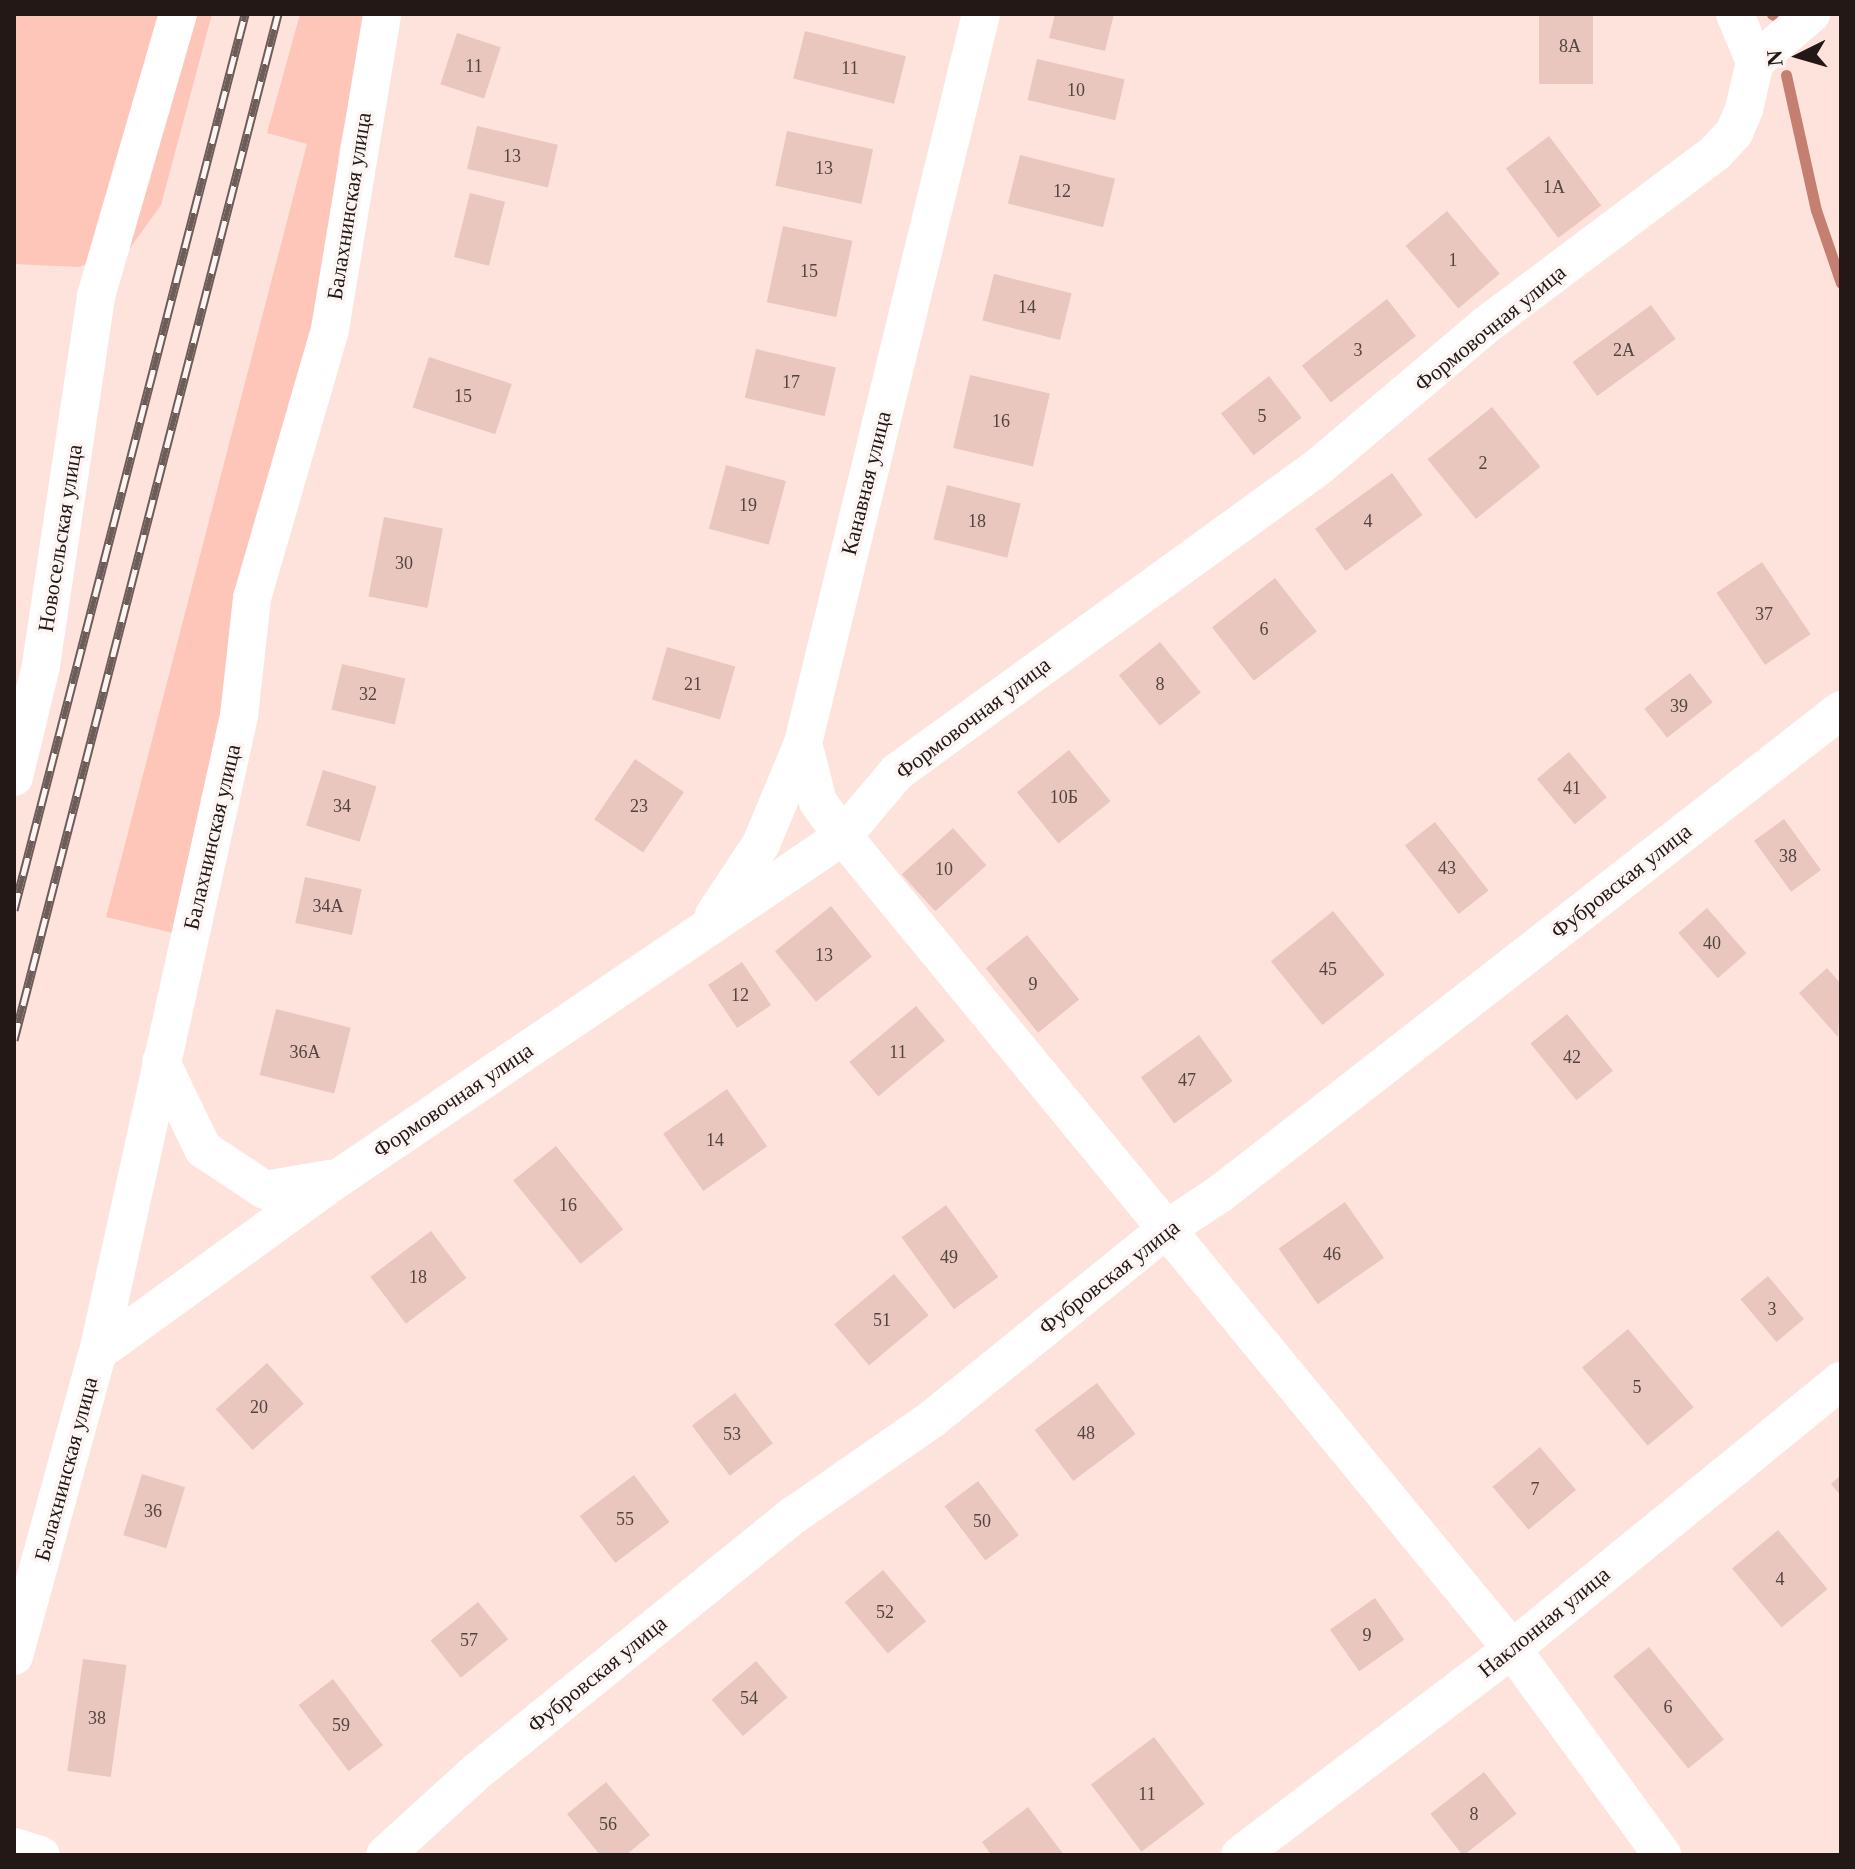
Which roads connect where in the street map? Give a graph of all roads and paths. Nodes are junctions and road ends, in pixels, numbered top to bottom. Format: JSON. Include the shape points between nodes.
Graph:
{"nodes":[{"id":1,"x":178,"y":14,"type":"edge"},
{"id":2,"x":382,"y":14,"type":"edge"},
{"id":3,"x":981,"y":14,"type":"edge"},
{"id":4,"x":1735,"y":14,"type":"edge"},
{"id":5,"x":1811,"y":14,"type":"edge"},
{"id":6,"x":1755,"y":62,"type":"junction"},
{"id":7,"x":1841,"y":710,"type":"edge"},
{"id":8,"x":803,"y":743,"type":"junction"},
{"id":9,"x":14,"y":777,"type":"edge"},
{"id":10,"x":843,"y":836,"type":"junction"},
{"id":11,"x":702,"y":932,"type":"junction"},
{"id":12,"x":161,"y":1062,"type":"junction"},
{"id":13,"x":340,"y":1177,"type":"junction"},
{"id":14,"x":1168,"y":1228,"type":"junction"},
{"id":15,"x":98,"y":1352,"type":"junction"},
{"id":16,"x":1841,"y":1381,"type":"edge"},
{"id":17,"x":1512,"y":1649,"type":"junction"},
{"id":18,"x":14,"y":1656,"type":"edge"},
{"id":19,"x":14,"y":1847,"type":"edge"},
{"id":20,"x":41,"y":1855,"type":"edge"},
{"id":21,"x":385,"y":1855,"type":"edge"},
{"id":22,"x":1240,"y":1855,"type":"edge"},
{"id":23,"x":1662,"y":1855,"type":"edge"}],
"edges":[{"from":1,"to":9,"type":"street","name":"Новосельская улица","via":[[96,296],[41,665]]},
{"from":2,"to":12,"type":"street","name":"Балахнинская улица","via":[[330,329],[252,598],[239,716]]},
{"from":3,"to":8,"type":"street","name":"Канавная улица"},
{"from":4,"to":6,"type":"street"},
{"from":5,"to":6,"type":"street"},
{"from":6,"to":10,"type":"street","name":"Формовочная улица","via":[[1734,133],[1716,152],[1486,325],[1317,468],[897,772]]},
{"from":7,"to":14,"type":"street","name":"Фубровская улица","via":[[1221,1193]]},
{"from":8,"to":10,"type":"street","via":[[818,802]]},
{"from":8,"to":11,"type":"street","name":"Канавная улица","via":[[761,844]]},
{"from":10,"to":11,"type":"street","name":"Формовочная улица"},
{"from":10,"to":14,"type":"street"},
{"from":11,"to":13,"type":"street","name":"Формовочная улица"},
{"from":12,"to":13,"type":"street","via":[[203,1149],[265,1190]]},
{"from":12,"to":15,"type":"street","name":"Балахнинская улица"},
{"from":13,"to":15,"type":"street","name":"Формовочная улица"},
{"from":14,"to":17,"type":"street"},
{"from":14,"to":21,"type":"street","name":"Фубровская улица","via":[[932,1419],[794,1515],[475,1773]]},
{"from":15,"to":18,"type":"street","name":"Балахнинская улица"},
{"from":16,"to":17,"type":"street","name":"Наклонная улица"},
{"from":17,"to":22,"type":"street","name":"Наклонная улица"},
{"from":17,"to":23,"type":"street"},
{"from":19,"to":20,"type":"street"}]}
